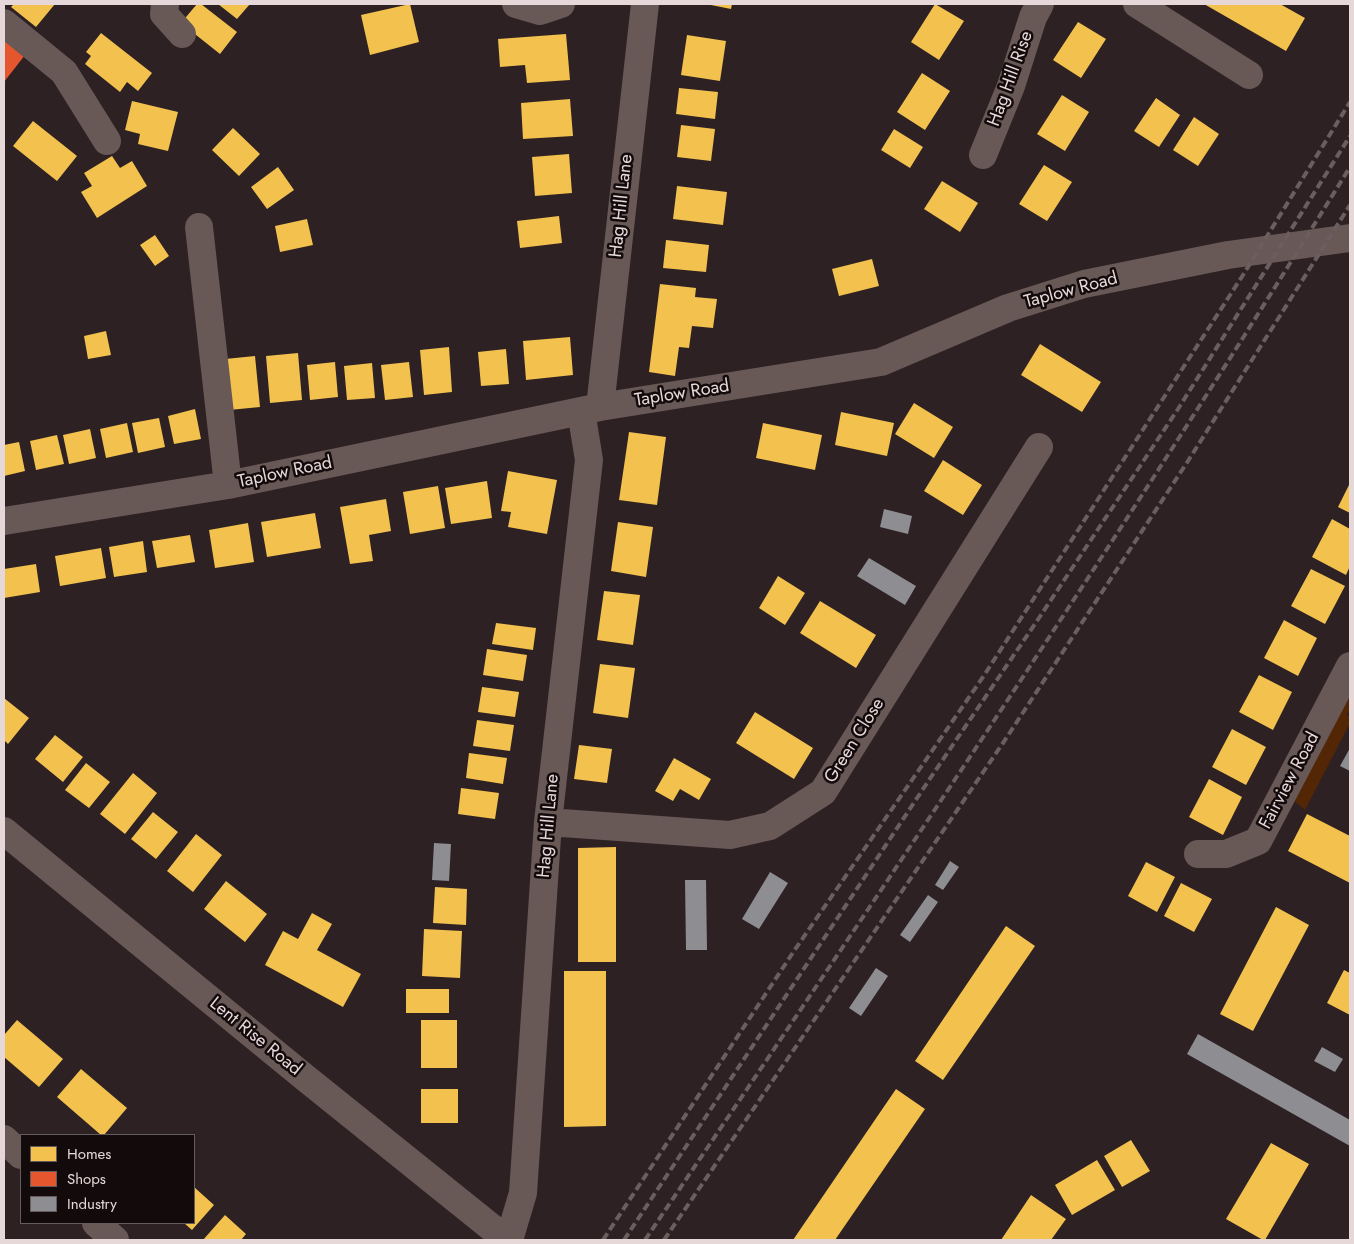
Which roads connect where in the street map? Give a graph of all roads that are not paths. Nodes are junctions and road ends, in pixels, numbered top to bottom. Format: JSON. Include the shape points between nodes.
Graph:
{"nodes":[{"id":1,"x":165,"y":4,"type":"edge"},
{"id":2,"x":516,"y":4,"type":"edge"},
{"id":3,"x":561,"y":4,"type":"edge"},
{"id":4,"x":645,"y":4,"type":"edge"},
{"id":5,"x":1040,"y":4,"type":"edge"},
{"id":6,"x":1136,"y":4,"type":"edge"},
{"id":7,"x":4,"y":23,"type":"edge"},
{"id":8,"x":182,"y":34,"type":"dead end"},
{"id":9,"x":1249,"y":75,"type":"dead end"},
{"id":10,"x":107,"y":141,"type":"dead end"},
{"id":11,"x":983,"y":156,"type":"dead end"},
{"id":12,"x":199,"y":227,"type":"dead end"},
{"id":13,"x":1350,"y":238,"type":"edge"},
{"id":14,"x":590,"y":409,"type":"junction"},
{"id":15,"x":1039,"y":447,"type":"dead end"},
{"id":16,"x":228,"y":485,"type":"junction"},
{"id":17,"x":4,"y":521,"type":"edge"},
{"id":18,"x":1350,"y":666,"type":"edge"},
{"id":19,"x":548,"y":822,"type":"junction"},
{"id":20,"x":4,"y":831,"type":"edge"},
{"id":21,"x":1198,"y":854,"type":"dead end"},
{"id":22,"x":4,"y":1139,"type":"edge"},
{"id":23,"x":20,"y":1154,"type":"edge"},
{"id":24,"x":97,"y":1224,"type":"edge"},
{"id":25,"x":115,"y":1240,"type":"edge"},
{"id":26,"x":508,"y":1240,"type":"edge"}],
"edges":[{"from":1,"to":8,"type":"street","via":[[164,14]]},
{"from":2,"to":3,"type":"street","via":[[540,11]]},
{"from":4,"to":14,"type":"street","name":"Hag Hill Lane"},
{"from":5,"to":11,"type":"street","name":"Hag Hill Rise"},
{"from":6,"to":9,"type":"street"},
{"from":7,"to":10,"type":"street","via":[[64,72]]},
{"from":12,"to":16,"type":"street"},
{"from":13,"to":14,"type":"street","name":"Taplow Road","via":[[1228,255],[1084,284],[1008,308],[881,362]]},
{"from":14,"to":16,"type":"street","name":"Taplow Road"},
{"from":14,"to":19,"type":"street","name":"Hag Hill Lane","via":[[589,460]]},
{"from":15,"to":19,"type":"street","name":"Green Close","via":[[823,792],[770,826],[730,835]]},
{"from":16,"to":17,"type":"street","name":"Taplow Road"},
{"from":18,"to":21,"type":"street","name":"Fairview Road","via":[[1258,841],[1226,854]]},
{"from":19,"to":26,"type":"street","name":"Hag Hill Lane","via":[[523,1193]]},
{"from":20,"to":26,"type":"street","name":"Lent Rise Road"},
{"from":22,"to":23,"type":"street"},
{"from":24,"to":25,"type":"street"}]}
